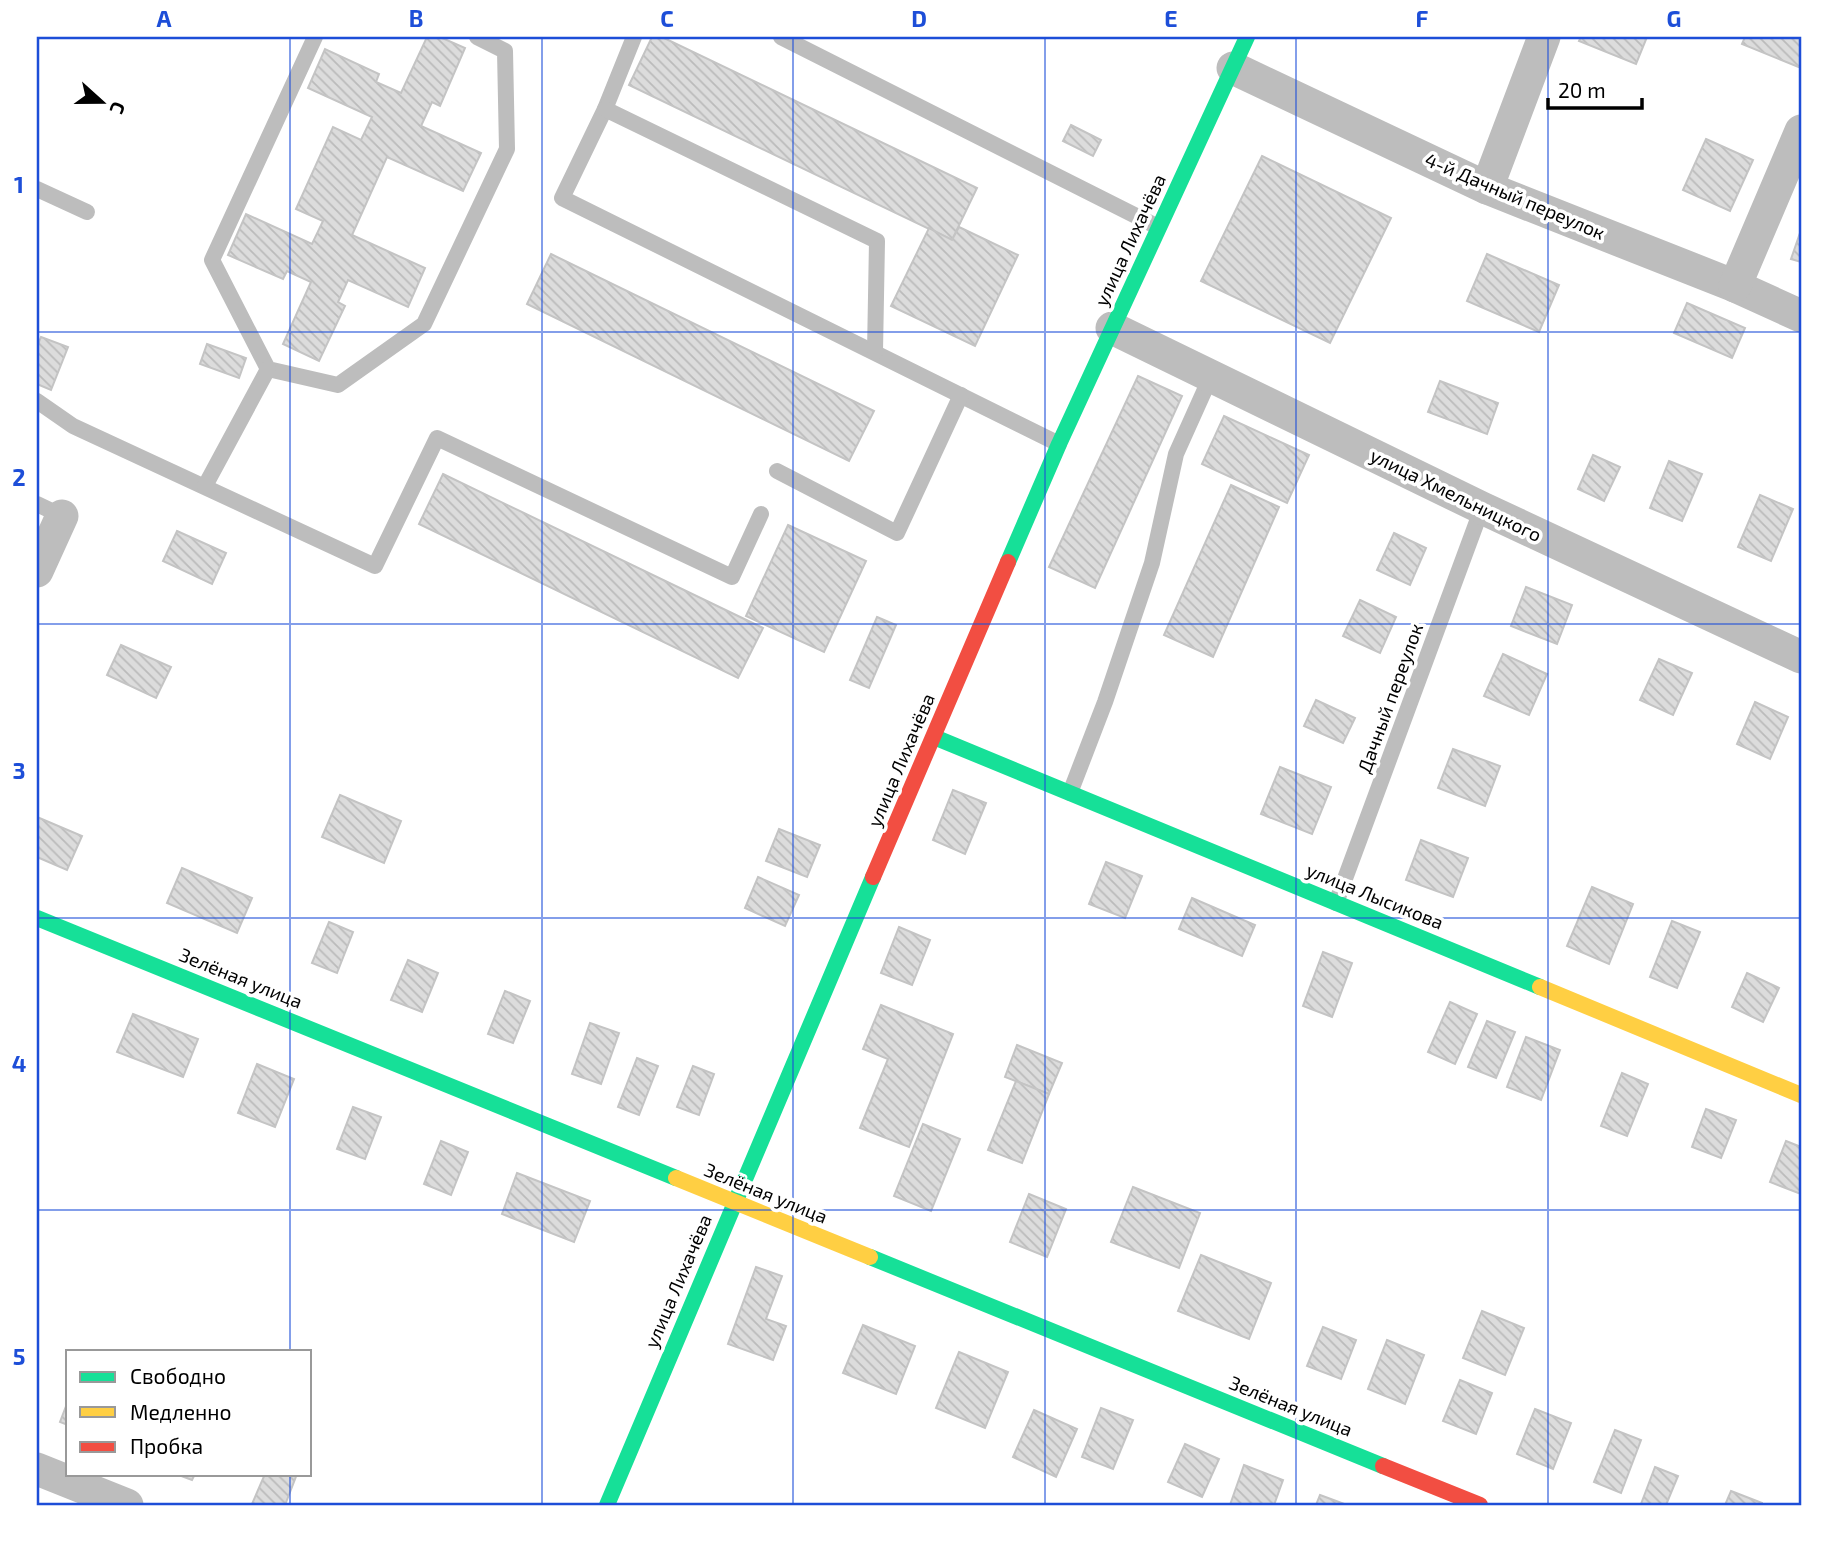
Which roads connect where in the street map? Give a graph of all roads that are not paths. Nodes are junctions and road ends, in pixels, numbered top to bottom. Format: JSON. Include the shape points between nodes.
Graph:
{"nodes":[{"id":1,"x":315,"y":37,"type":"edge"},
{"id":2,"x":477,"y":37,"type":"edge"},
{"id":3,"x":634,"y":37,"type":"edge"},
{"id":4,"x":781,"y":37,"type":"edge"},
{"id":5,"x":1247,"y":37,"type":"edge"},
{"id":6,"x":1544,"y":37,"type":"edge"},
{"id":7,"x":1233,"y":68,"type":"junction"},
{"id":8,"x":605,"y":109,"type":"junction"},
{"id":9,"x":1801,"y":131,"type":"edge"},
{"id":10,"x":1487,"y":188,"type":"junction"},
{"id":11,"x":37,"y":189,"type":"edge"},
{"id":12,"x":87,"y":212,"type":"dead end"},
{"id":13,"x":1158,"y":228,"type":"junction"},
{"id":14,"x":1735,"y":286,"type":"junction"},
{"id":15,"x":1801,"y":316,"type":"edge"},
{"id":16,"x":1112,"y":328,"type":"junction"},
{"id":17,"x":875,"y":352,"type":"junction"},
{"id":18,"x":268,"y":369,"type":"junction"},
{"id":19,"x":1211,"y":376,"type":"junction"},
{"id":20,"x":961,"y":395,"type":"junction"},
{"id":21,"x":37,"y":401,"type":"edge"},
{"id":22,"x":1059,"y":444,"type":"junction"},
{"id":23,"x":777,"y":471,"type":"dead end"},
{"id":24,"x":205,"y":486,"type":"junction"},
{"id":25,"x":1482,"y":508,"type":"junction"},
{"id":26,"x":50,"y":510,"type":"edge"},
{"id":27,"x":761,"y":514,"type":"dead end"},
{"id":28,"x":37,"y":571,"type":"edge"},
{"id":29,"x":1801,"y":657,"type":"edge"},
{"id":30,"x":934,"y":737,"type":"junction"},
{"id":31,"x":1070,"y":793,"type":"junction"},
{"id":32,"x":1336,"y":903,"type":"junction"},
{"id":33,"x":37,"y":918,"type":"edge"},
{"id":34,"x":1801,"y":1095,"type":"edge"},
{"id":35,"x":734,"y":1202,"type":"junction"},
{"id":36,"x":37,"y":1469,"type":"edge"},
{"id":37,"x":127,"y":1505,"type":"edge"},
{"id":38,"x":607,"y":1505,"type":"edge"},
{"id":39,"x":1480,"y":1505,"type":"edge"}],
"edges":[{"from":1,"to":18,"type":"lane","via":[[212,260]]},
{"from":2,"to":18,"type":"lane","via":[[505,51],[507,149],[424,324],[338,385]]},
{"from":3,"to":8,"type":"lane"},
{"from":4,"to":13,"type":"lane"},
{"from":5,"to":7,"type":"street","name":"улица Лихачёва"},
{"from":6,"to":10,"type":"street"},
{"from":7,"to":10,"type":"street","name":"4-й Дачный переулок"},
{"from":7,"to":13,"type":"street","name":"улица Лихачёва"},
{"from":8,"to":17,"type":"lane","via":[[877,241]]},
{"from":8,"to":17,"type":"lane","via":[[562,198]]},
{"from":9,"to":14,"type":"street"},
{"from":10,"to":14,"type":"street","name":"4-й Дачный переулок"},
{"from":11,"to":12,"type":"lane"},
{"from":13,"to":16,"type":"street","name":"улица Лихачёва"},
{"from":14,"to":15,"type":"street","name":"4-й Дачный переулок"},
{"from":16,"to":19,"type":"street","name":"улица Хмельницкого"},
{"from":16,"to":22,"type":"street","name":"улица Лихачёва"},
{"from":17,"to":20,"type":"lane"},
{"from":18,"to":24,"type":"lane"},
{"from":19,"to":25,"type":"street","name":"улица Хмельницкого"},
{"from":19,"to":31,"type":"lane","via":[[1176,454],[1152,563]]},
{"from":20,"to":22,"type":"lane"},
{"from":20,"to":23,"type":"lane","via":[[897,533]]},
{"from":21,"to":24,"type":"lane","via":[[73,426]]},
{"from":22,"to":30,"type":"street","name":"улица Лихачёва"},
{"from":24,"to":27,"type":"lane","via":[[375,566],[437,438],[732,577]]},
{"from":25,"to":29,"type":"street","name":"улица Хмельницкого"},
{"from":25,"to":32,"type":"lane","name":"Дачный переулок"},
{"from":26,"to":28,"type":"street"},
{"from":30,"to":31,"type":"street","name":"улица Лысикова"},
{"from":30,"to":35,"type":"street","name":"улица Лихачёва"},
{"from":31,"to":32,"type":"street","name":"улица Лысикова"},
{"from":32,"to":34,"type":"street","name":"улица Лысикова"},
{"from":33,"to":35,"type":"street","name":"Зелёная улица"},
{"from":35,"to":38,"type":"street","name":"улица Лихачёва"},
{"from":35,"to":39,"type":"street","name":"Зелёная улица"},
{"from":36,"to":37,"type":"street"}]}
